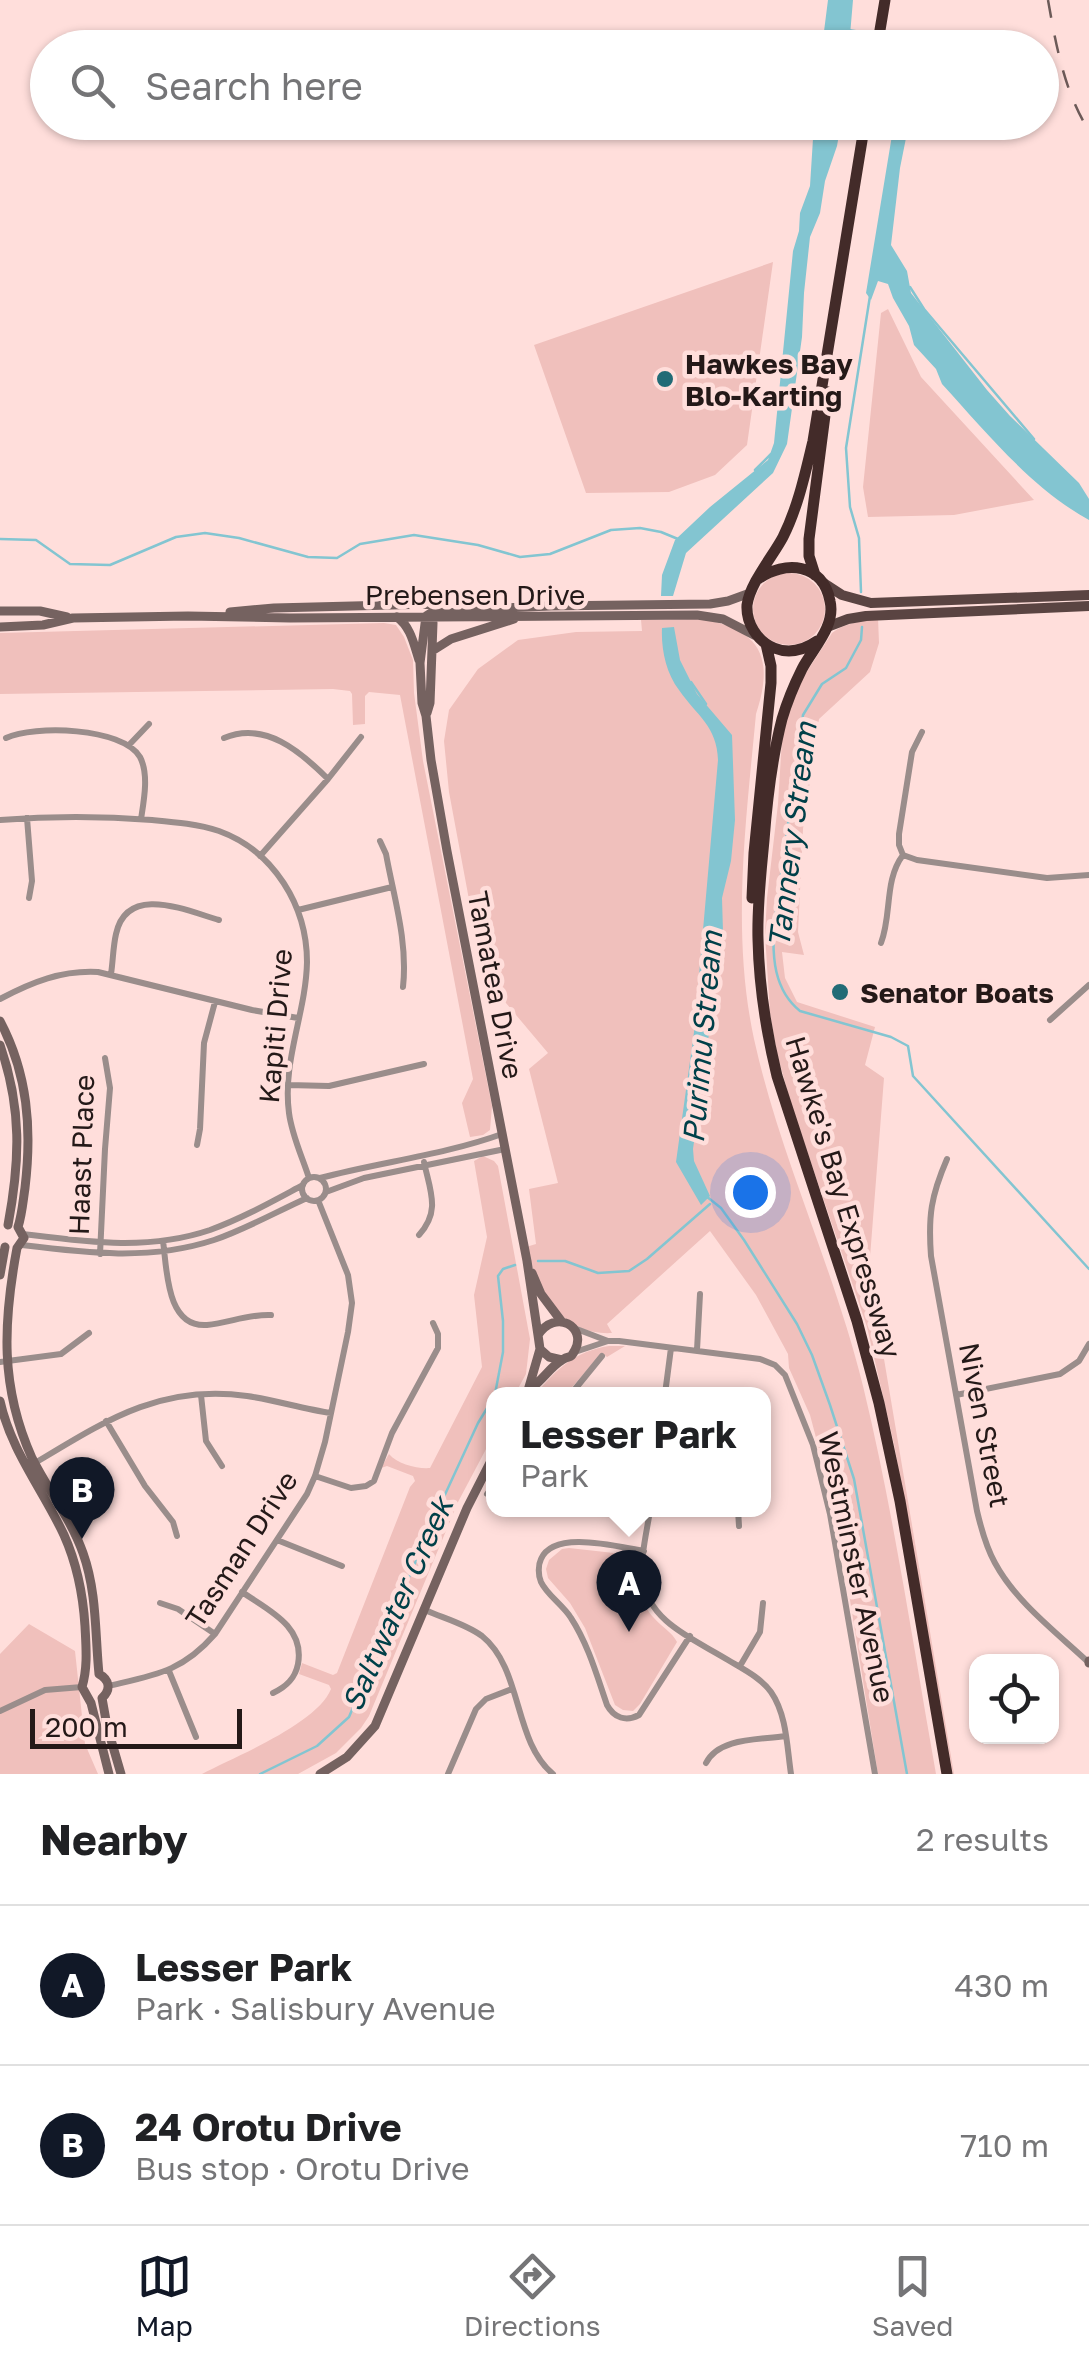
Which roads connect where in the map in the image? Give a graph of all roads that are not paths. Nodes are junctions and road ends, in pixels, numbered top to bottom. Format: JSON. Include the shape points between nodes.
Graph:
{"nodes":[{"id":1,"x":888,"y":0,"type":"edge"},
{"id":2,"x":884,"y":30,"type":"edge"},
{"id":3,"x":866,"y":140,"type":"edge"},
{"id":4,"x":866,"y":140,"type":"edge"},
{"id":5,"x":758,"y":579,"type":"junction"},
{"id":6,"x":818,"y":579,"type":"junction"},
{"id":7,"x":750,"y":593,"type":"junction"},
{"id":8,"x":1089,"y":595,"type":"edge"},
{"id":9,"x":551,"y":606,"type":"junction"},
{"id":10,"x":1089,"y":606,"type":"edge"},
{"id":11,"x":274,"y":608,"type":"junction"},
{"id":12,"x":0,"y":610,"type":"edge"},
{"id":13,"x":428,"y":615,"type":"junction"},
{"id":14,"x":188,"y":616,"type":"junction"},
{"id":15,"x":397,"y":616,"type":"junction"},
{"id":16,"x":536,"y":616,"type":"junction"},
{"id":17,"x":72,"y":618,"type":"junction"},
{"id":18,"x":0,"y":627,"type":"edge"},
{"id":19,"x":824,"y":633,"type":"junction"},
{"id":20,"x":761,"y":640,"type":"junction"},
{"id":21,"x":432,"y":650,"type":"junction"},
{"id":22,"x":420,"y":663,"type":"junction"},
{"id":23,"x":426,"y":716,"type":"junction"},
{"id":24,"x":149,"y":724,"type":"dead end"},
{"id":25,"x":922,"y":732,"type":"dead end"},
{"id":26,"x":361,"y":737,"type":"dead end"},
{"id":27,"x":6,"y":738,"type":"dead end"},
{"id":28,"x":224,"y":738,"type":"dead end"},
{"id":29,"x":129,"y":745,"type":"junction"},
{"id":30,"x":328,"y":779,"type":"junction"},
{"id":31,"x":27,"y":818,"type":"junction"},
{"id":32,"x":141,"y":819,"type":"junction"},
{"id":33,"x":0,"y":820,"type":"edge"},
{"id":34,"x":380,"y":841,"type":"dead end"},
{"id":35,"x":904,"y":855,"type":"junction"},
{"id":36,"x":260,"y":856,"type":"junction"},
{"id":37,"x":1089,"y":875,"type":"edge"},
{"id":38,"x":392,"y":887,"type":"junction"},
{"id":39,"x":29,"y":898,"type":"dead end"},
{"id":40,"x":298,"y":910,"type":"junction"},
{"id":41,"x":219,"y":920,"type":"dead end"},
{"id":42,"x":880,"y":944,"type":"dead end"},
{"id":43,"x":111,"y":974,"type":"junction"},
{"id":44,"x":1089,"y":985,"type":"edge"},
{"id":45,"x":403,"y":987,"type":"dead end"},
{"id":46,"x":0,"y":999,"type":"edge"},
{"id":47,"x":215,"y":1002,"type":"junction"},
{"id":48,"x":298,"y":1018,"type":"junction"},
{"id":49,"x":0,"y":1020,"type":"edge"},
{"id":50,"x":1050,"y":1020,"type":"dead end"},
{"id":51,"x":0,"y":1045,"type":"edge"},
{"id":52,"x":105,"y":1058,"type":"dead end"},
{"id":53,"x":424,"y":1064,"type":"dead end"},
{"id":54,"x":288,"y":1085,"type":"junction"},
{"id":55,"x":502,"y":1134,"type":"junction"},
{"id":56,"x":197,"y":1145,"type":"dead end"},
{"id":57,"x":505,"y":1149,"type":"junction"},
{"id":58,"x":422,"y":1155,"type":"junction"},
{"id":59,"x":947,"y":1160,"type":"dead end"},
{"id":60,"x":424,"y":1164,"type":"junction"},
{"id":61,"x":309,"y":1178,"type":"junction"},
{"id":62,"x":320,"y":1178,"type":"junction"},
{"id":63,"x":303,"y":1186,"type":"junction"},
{"id":64,"x":326,"y":1192,"type":"junction"},
{"id":65,"x":307,"y":1198,"type":"junction"},
{"id":66,"x":318,"y":1200,"type":"junction"},
{"id":67,"x":420,"y":1235,"type":"dead end"},
{"id":68,"x":17,"y":1236,"type":"junction"},
{"id":69,"x":2,"y":1240,"type":"edge"},
{"id":70,"x":163,"y":1241,"type":"junction"},
{"id":71,"x":101,"y":1244,"type":"junction"},
{"id":72,"x":165,"y":1252,"type":"junction"},
{"id":73,"x":100,"y":1254,"type":"junction"},
{"id":74,"x":527,"y":1261,"type":"junction"},
{"id":75,"x":0,"y":1275,"type":"edge"},
{"id":76,"x":700,"y":1294,"type":"dead end"},
{"id":77,"x":271,"y":1315,"type":"dead end"},
{"id":78,"x":562,"y":1322,"type":"junction"},
{"id":79,"x":434,"y":1323,"type":"dead end"},
{"id":80,"x":572,"y":1328,"type":"junction"},
{"id":81,"x":90,"y":1333,"type":"dead end"},
{"id":82,"x":538,"y":1336,"type":"junction"},
{"id":83,"x":608,"y":1341,"type":"junction"},
{"id":84,"x":1089,"y":1344,"type":"edge"},
{"id":85,"x":671,"y":1348,"type":"junction"},
{"id":86,"x":540,"y":1349,"type":"junction"},
{"id":87,"x":697,"y":1350,"type":"junction"},
{"id":88,"x":573,"y":1352,"type":"junction"},
{"id":89,"x":602,"y":1356,"type":"dead end"},
{"id":90,"x":562,"y":1360,"type":"junction"},
{"id":91,"x":2,"y":1362,"type":"edge"},
{"id":92,"x":530,"y":1387,"type":"edge"},
{"id":93,"x":534,"y":1387,"type":"edge"},
{"id":94,"x":576,"y":1387,"type":"edge"},
{"id":95,"x":666,"y":1387,"type":"edge"},
{"id":96,"x":201,"y":1395,"type":"junction"},
{"id":97,"x":956,"y":1395,"type":"junction"},
{"id":98,"x":0,"y":1401,"type":"edge"},
{"id":99,"x":331,"y":1413,"type":"junction"},
{"id":100,"x":106,"y":1421,"type":"junction"},
{"id":101,"x":30,"y":1465,"type":"junction"},
{"id":102,"x":222,"y":1466,"type":"dead end"},
{"id":103,"x":486,"y":1471,"type":"edge"},
{"id":104,"x":315,"y":1476,"type":"junction"},
{"id":105,"x":649,"y":1517,"type":"edge"},
{"id":106,"x":738,"y":1517,"type":"edge"},
{"id":107,"x":739,"y":1526,"type":"dead end"},
{"id":108,"x":178,"y":1536,"type":"dead end"},
{"id":109,"x":277,"y":1540,"type":"junction"},
{"id":110,"x":644,"y":1550,"type":"junction"},
{"id":111,"x":342,"y":1566,"type":"dead end"},
{"id":112,"x":242,"y":1592,"type":"junction"},
{"id":113,"x":160,"y":1603,"type":"dead end"},
{"id":114,"x":763,"y":1603,"type":"dead end"},
{"id":115,"x":424,"y":1610,"type":"junction"},
{"id":116,"x":215,"y":1634,"type":"junction"},
{"id":117,"x":690,"y":1636,"type":"junction"},
{"id":118,"x":1089,"y":1662,"type":"edge"},
{"id":119,"x":740,"y":1667,"type":"junction"},
{"id":120,"x":169,"y":1671,"type":"junction"},
{"id":121,"x":100,"y":1674,"type":"junction"},
{"id":122,"x":85,"y":1682,"type":"junction"},
{"id":123,"x":108,"y":1686,"type":"junction"},
{"id":124,"x":512,"y":1689,"type":"junction"},
{"id":125,"x":272,"y":1692,"type":"dead end"},
{"id":126,"x":90,"y":1698,"type":"junction"},
{"id":127,"x":102,"y":1698,"type":"junction"},
{"id":128,"x":0,"y":1711,"type":"edge"},
{"id":129,"x":785,"y":1736,"type":"junction"},
{"id":130,"x":196,"y":1738,"type":"dead end"},
{"id":131,"x":706,"y":1763,"type":"dead end"},
{"id":132,"x":109,"y":1774,"type":"edge"},
{"id":133,"x":121,"y":1774,"type":"edge"},
{"id":134,"x":320,"y":1774,"type":"edge"},
{"id":135,"x":448,"y":1774,"type":"edge"},
{"id":136,"x":552,"y":1774,"type":"edge"},
{"id":137,"x":792,"y":1774,"type":"edge"},
{"id":138,"x":874,"y":1774,"type":"edge"},
{"id":139,"x":944,"y":1774,"type":"edge"}],
"edges":[{"from":1,"to":2,"type":"highway"},
{"from":3,"to":6,"type":"highway","via":[[811,518],[809,556]]},
{"from":4,"to":5,"type":"highway","via":[[804,478],[784,535]]},
{"from":5,"to":6,"type":"highway","via":[[786,567]]},
{"from":5,"to":7,"type":"highway"},
{"from":6,"to":8,"type":"main road","via":[[872,603]]},
{"from":6,"to":19,"type":"highway","via":[[832,606]]},
{"from":7,"to":9,"type":"main road","name":"Prebensen Drive","via":[[710,604]]},
{"from":7,"to":20,"type":"highway","via":[[747,611]]},
{"from":9,"to":11,"type":"main road","name":"Prebensen Drive"},
{"from":9,"to":13,"type":"main road"},
{"from":10,"to":19,"type":"main road","via":[[866,616]]},
{"from":11,"to":13,"type":"main road"},
{"from":11,"to":14,"type":"main road","name":"Prebensen Drive"},
{"from":12,"to":17,"type":"main road","name":"Prebensen Drive"},
{"from":13,"to":15,"type":"main road","name":"Prebensen Drive"},
{"from":13,"to":16,"type":"main road","name":"Prebensen Drive"},
{"from":13,"to":21,"type":"main road","name":"Tamatea Drive"},
{"from":13,"to":22,"type":"main road","name":"Tamatea Drive"},
{"from":14,"to":15,"type":"main road","name":"Prebensen Drive"},
{"from":14,"to":17,"type":"main road","name":"Prebensen Drive"},
{"from":15,"to":22,"type":"main road"},
{"from":16,"to":20,"type":"main road","name":"Prebensen Drive","via":[[705,616],[730,621]]},
{"from":16,"to":21,"type":"main road"},
{"from":17,"to":18,"type":"main road","name":"Prebensen Drive"},
{"from":19,"to":20,"type":"highway","via":[[794,650]]},
{"from":19,"to":139,"type":"highway","name":"Hawke's Bay Expressway","via":[[791,692],[777,742],[759,906],[760,977],[777,1076],[880,1403]]},
{"from":20,"to":139,"type":"highway","name":"Hawke's Bay Expressway","via":[[772,683],[754,853],[757,1010],[877,1417]]},
{"from":21,"to":23,"type":"main road","name":"Tamatea Drive"},
{"from":22,"to":23,"type":"main road","name":"Tamatea Drive"},
{"from":23,"to":55,"type":"main road","name":"Tamatea Drive"},
{"from":24,"to":29,"type":"street"},
{"from":25,"to":35,"type":"street","via":[[912,752],[899,834]]},
{"from":26,"to":30,"type":"street"},
{"from":27,"to":29,"type":"street","via":[[19,732],[82,733]]},
{"from":28,"to":30,"type":"street","via":[[251,732],[276,740]]},
{"from":29,"to":32,"type":"street","via":[[145,774]]},
{"from":30,"to":36,"type":"street"},
{"from":31,"to":32,"type":"street","name":"Kapiti Drive"},
{"from":31,"to":33,"type":"street","name":"Kapiti Drive"},
{"from":31,"to":39,"type":"street"},
{"from":32,"to":36,"type":"street","name":"Kapiti Drive","via":[[220,832]]},
{"from":34,"to":38,"type":"street"},
{"from":35,"to":37,"type":"street","via":[[1047,878]]},
{"from":35,"to":42,"type":"street","via":[[893,872]]},
{"from":36,"to":40,"type":"street","name":"Kapiti Drive"},
{"from":38,"to":40,"type":"street"},
{"from":38,"to":45,"type":"street","via":[[404,946]]},
{"from":40,"to":48,"type":"street","name":"Kapiti Drive","via":[[307,966]]},
{"from":41,"to":43,"type":"street","via":[[159,903],[134,908],[119,924]]},
{"from":43,"to":46,"type":"street","via":[[48,977]]},
{"from":43,"to":47,"type":"street"},
{"from":44,"to":50,"type":"street"},
{"from":47,"to":48,"type":"street"},
{"from":47,"to":56,"type":"street","via":[[204,1042]]},
{"from":48,"to":54,"type":"street","name":"Kapiti Drive"},
{"from":49,"to":68,"type":"main road","via":[[17,1060],[28,1120]]},
{"from":51,"to":68,"type":"main road","via":[[18,1127]]},
{"from":52,"to":71,"type":"street","name":"Haast Place","via":[[110,1088]]},
{"from":53,"to":54,"type":"street","via":[[328,1086]]},
{"from":54,"to":61,"type":"street","name":"Kapiti Drive","via":[[288,1113]]},
{"from":55,"to":57,"type":"main road","name":"Tamatea Drive"},
{"from":55,"to":58,"type":"street"},
{"from":57,"to":60,"type":"street"},
{"from":57,"to":74,"type":"main road","name":"Tamatea Drive"},
{"from":58,"to":60,"type":"street"},
{"from":58,"to":62,"type":"street"},
{"from":59,"to":97,"type":"street","name":"Niven Street","via":[[929,1218]]},
{"from":60,"to":64,"type":"street"},
{"from":60,"to":67,"type":"street","via":[[433,1212]]},
{"from":61,"to":62,"type":"street"},
{"from":61,"to":63,"type":"street"},
{"from":62,"to":64,"type":"street"},
{"from":63,"to":65,"type":"street"},
{"from":63,"to":70,"type":"street","via":[[224,1224]]},
{"from":64,"to":66,"type":"street"},
{"from":65,"to":66,"type":"street"},
{"from":65,"to":72,"type":"street","via":[[217,1239]]},
{"from":66,"to":99,"type":"street","name":"Tasman Drive","via":[[352,1303]]},
{"from":68,"to":69,"type":"main road"},
{"from":68,"to":69,"type":"main road"},
{"from":68,"to":71,"type":"street"},
{"from":68,"to":73,"type":"street"},
{"from":68,"to":91,"type":"main road"},
{"from":69,"to":75,"type":"main road"},
{"from":70,"to":71,"type":"street"},
{"from":70,"to":72,"type":"street"},
{"from":71,"to":73,"type":"street","name":"Haast Place"},
{"from":72,"to":73,"type":"street"},
{"from":72,"to":77,"type":"street","via":[[171,1294],[186,1319],[206,1325]]},
{"from":74,"to":78,"type":"main road","name":"Tamatea Drive"},
{"from":74,"to":82,"type":"main road","name":"Tamatea Drive"},
{"from":76,"to":87,"type":"street"},
{"from":78,"to":80,"type":"main road"},
{"from":78,"to":82,"type":"main road","via":[[546,1324]]},
{"from":79,"to":104,"type":"street","via":[[438,1348],[392,1432],[374,1481],[358,1488]]},
{"from":80,"to":83,"type":"street","name":"Westminster Avenue"},
{"from":80,"to":88,"type":"main road"},
{"from":81,"to":91,"type":"street","via":[[61,1354]]},
{"from":82,"to":86,"type":"main road"},
{"from":83,"to":85,"type":"street","name":"Westminster Avenue"},
{"from":83,"to":88,"type":"street","name":"Westminster Avenue"},
{"from":84,"to":97,"type":"street","via":[[1060,1374]]},
{"from":85,"to":87,"type":"street","name":"Westminster Avenue"},
{"from":85,"to":95,"type":"street"},
{"from":86,"to":90,"type":"main road"},
{"from":86,"to":92,"type":"main road"},
{"from":87,"to":138,"type":"street","name":"Westminster Avenue","via":[[770,1362],[790,1383],[830,1514]]},
{"from":88,"to":90,"type":"main road"},
{"from":89,"to":94,"type":"street"},
{"from":90,"to":93,"type":"main road"},
{"from":91,"to":101,"type":"main road"},
{"from":96,"to":99,"type":"street","via":[[248,1396]]},
{"from":96,"to":100,"type":"street","via":[[153,1402]]},
{"from":96,"to":102,"type":"street","via":[[206,1440]]},
{"from":97,"to":118,"type":"street","name":"Niven Street","via":[[976,1510],[995,1564],[1026,1604]]},
{"from":98,"to":101,"type":"main road","via":[[7,1428]]},
{"from":99,"to":104,"type":"street","name":"Tasman Drive"},
{"from":100,"to":101,"type":"street"},
{"from":100,"to":108,"type":"street"},
{"from":101,"to":121,"type":"main road","via":[[84,1555]]},
{"from":101,"to":122,"type":"main road","via":[[78,1572]]},
{"from":103,"to":115,"type":"main road"},
{"from":104,"to":109,"type":"street","name":"Tasman Drive"},
{"from":105,"to":110,"type":"street"},
{"from":106,"to":107,"type":"street"},
{"from":109,"to":111,"type":"street"},
{"from":109,"to":112,"type":"street","name":"Tasman Drive"},
{"from":110,"to":117,"type":"street","via":[[642,1578],[651,1604]]},
{"from":110,"to":117,"type":"street","via":[[566,1541],[552,1545],[540,1562],[542,1583],[577,1628],[613,1714],[639,1715]]},
{"from":112,"to":116,"type":"street","name":"Tasman Drive"},
{"from":112,"to":125,"type":"street","via":[[281,1618],[296,1638],[297,1669]]},
{"from":113,"to":116,"type":"street"},
{"from":114,"to":119,"type":"street","via":[[760,1632]]},
{"from":115,"to":124,"type":"street","via":[[484,1638]]},
{"from":115,"to":134,"type":"main road","via":[[375,1726]]},
{"from":116,"to":120,"type":"street","name":"Tasman Drive"},
{"from":117,"to":119,"type":"street"},
{"from":119,"to":129,"type":"street","via":[[774,1696]]},
{"from":120,"to":123,"type":"street","name":"Tasman Drive"},
{"from":120,"to":130,"type":"street"},
{"from":121,"to":122,"type":"main road"},
{"from":121,"to":123,"type":"main road"},
{"from":122,"to":126,"type":"main road"},
{"from":122,"to":128,"type":"street","via":[[45,1690]]},
{"from":123,"to":127,"type":"main road"},
{"from":124,"to":135,"type":"street","via":[[476,1709]]},
{"from":124,"to":136,"type":"street","via":[[538,1757]]},
{"from":126,"to":127,"type":"main road"},
{"from":126,"to":132,"type":"main road"},
{"from":127,"to":133,"type":"main road"},
{"from":129,"to":131,"type":"street","via":[[729,1744]]},
{"from":129,"to":137,"type":"street"}]}
